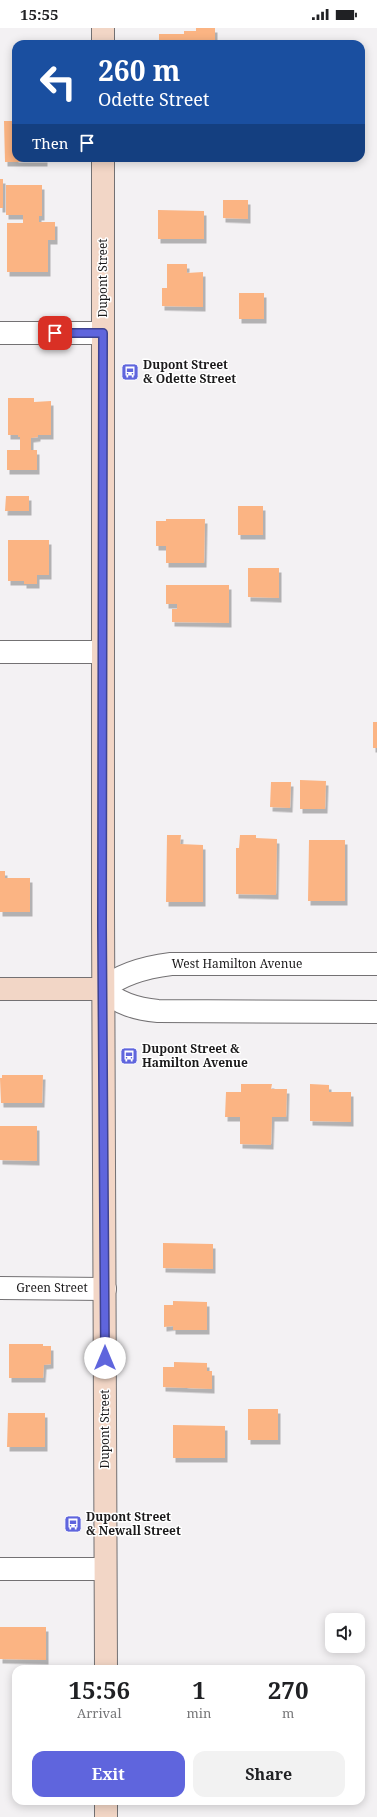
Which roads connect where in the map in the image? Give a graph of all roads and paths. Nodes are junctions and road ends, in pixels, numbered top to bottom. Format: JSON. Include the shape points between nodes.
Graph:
{"nodes":[{"id":1,"x":103,"y":28,"type":"edge"},
{"id":2,"x":103,"y":40,"type":"edge"},
{"id":3,"x":103,"y":162,"type":"edge"},
{"id":4,"x":0,"y":333,"type":"edge"},
{"id":5,"x":103,"y":333,"type":"junction"},
{"id":6,"x":0,"y":652,"type":"edge"},
{"id":7,"x":103,"y":652,"type":"junction"},
{"id":8,"x":377,"y":964,"type":"edge"},
{"id":9,"x":0,"y":989,"type":"edge"},
{"id":10,"x":103,"y":989,"type":"junction"},
{"id":11,"x":377,"y":1012,"type":"edge"},
{"id":12,"x":0,"y":1288,"type":"edge"},
{"id":13,"x":105,"y":1289,"type":"junction"},
{"id":14,"x":0,"y":1569,"type":"edge"},
{"id":15,"x":105,"y":1569,"type":"junction"},
{"id":16,"x":106,"y":1665,"type":"edge"},
{"id":17,"x":106,"y":1805,"type":"edge"},
{"id":18,"x":106,"y":1817,"type":"edge"}],
"edges":[{"from":1,"to":2,"type":"street"},
{"from":3,"to":5,"type":"street","name":"Dupont Street"},
{"from":4,"to":5,"type":"street"},
{"from":5,"to":7,"type":"street","name":"Dupont Street"},
{"from":6,"to":7,"type":"street"},
{"from":7,"to":10,"type":"street","name":"Dupont Street"},
{"from":8,"to":10,"type":"street","name":"West Hamilton Avenue","via":[[166,965],[131,973]]},
{"from":9,"to":10,"type":"street"},
{"from":10,"to":11,"type":"street","via":[[113,998],[129,1005],[158,1011]]},
{"from":10,"to":13,"type":"street","name":"Dupont Street"},
{"from":12,"to":13,"type":"street","name":"Green Street"},
{"from":13,"to":15,"type":"street","name":"Dupont Street"},
{"from":14,"to":15,"type":"street"},
{"from":15,"to":16,"type":"street","name":"Dupont Street"},
{"from":17,"to":18,"type":"street"}]}
